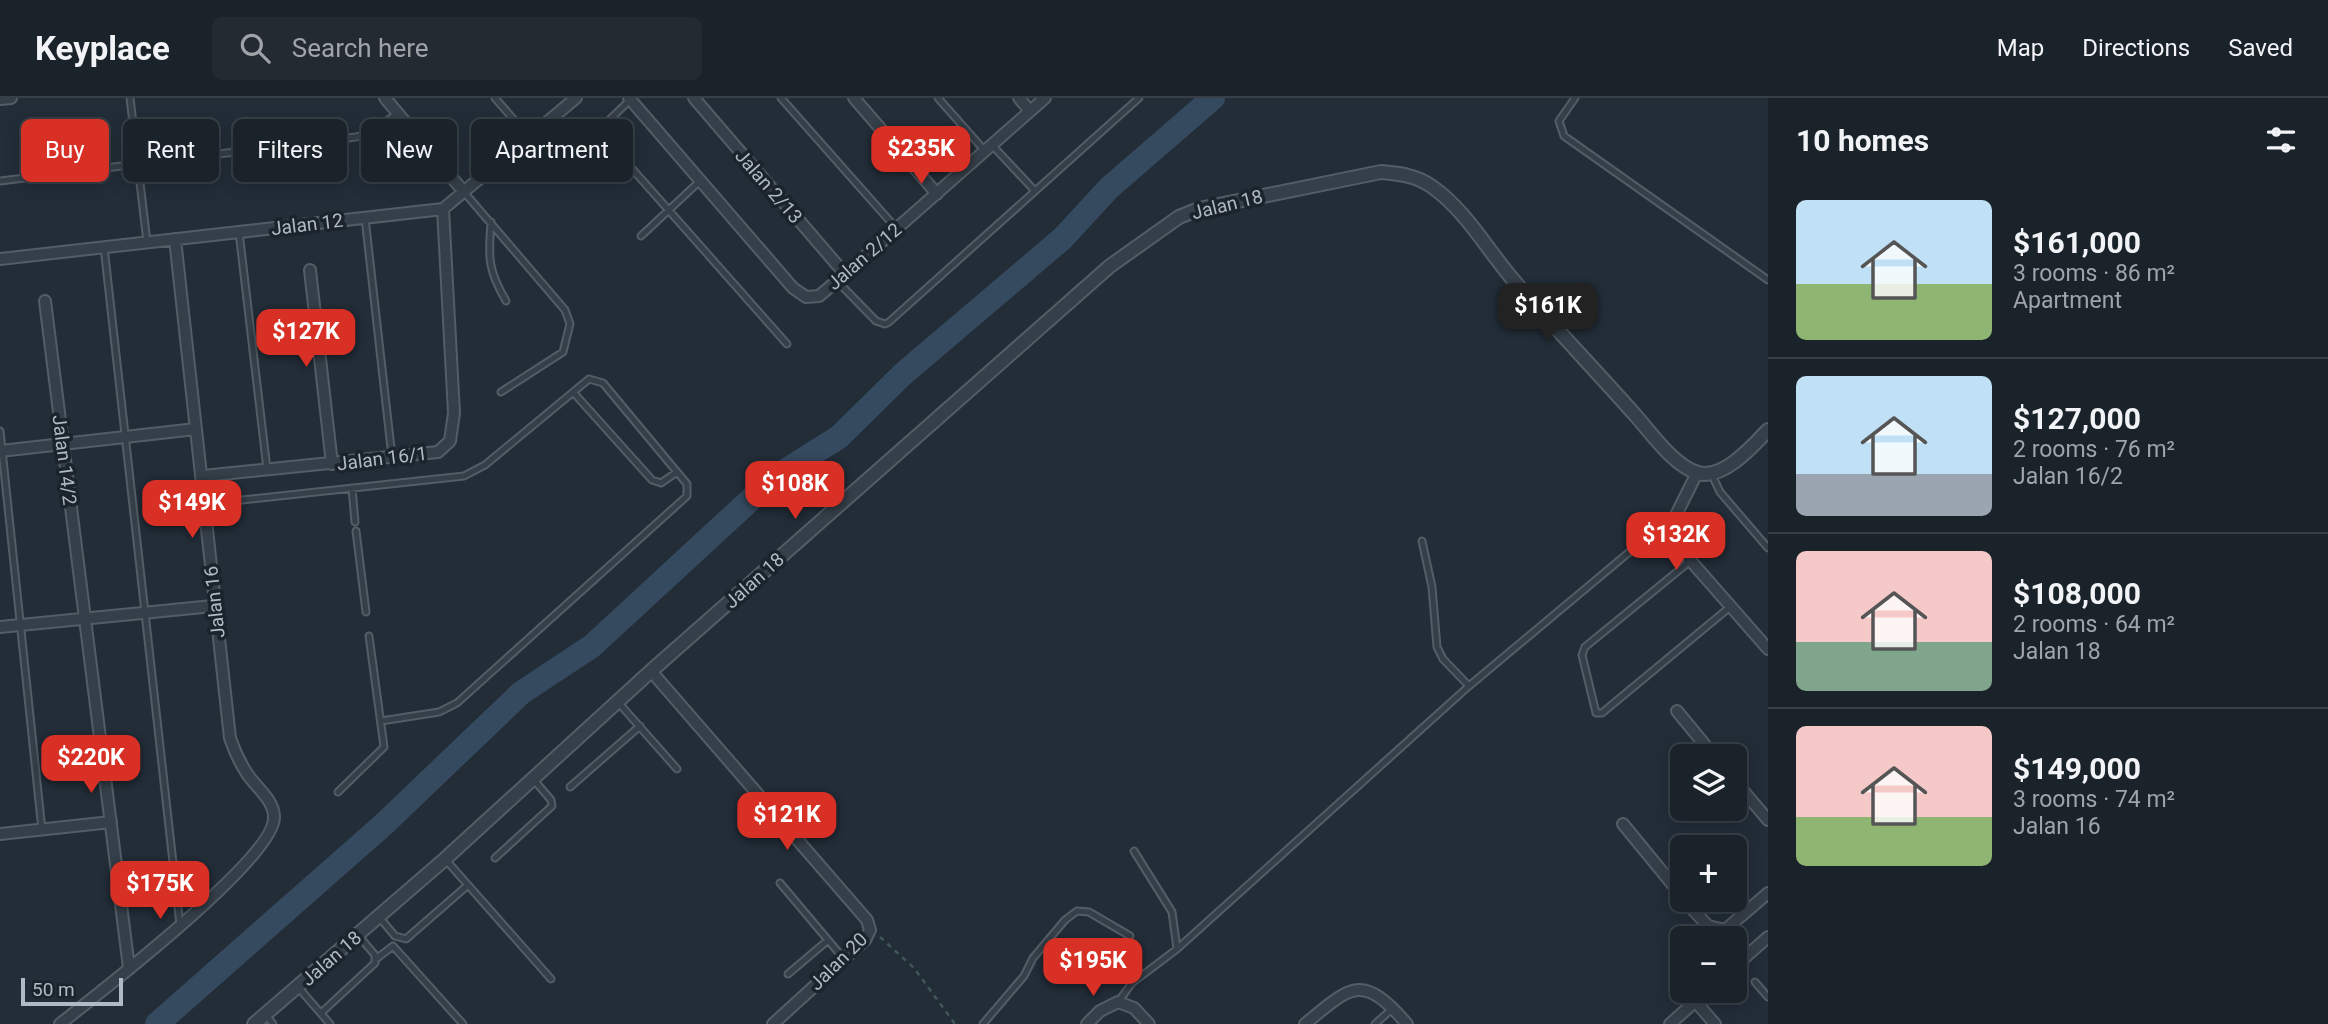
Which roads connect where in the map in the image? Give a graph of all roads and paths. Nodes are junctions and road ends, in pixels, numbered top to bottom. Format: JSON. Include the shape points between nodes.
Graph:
{"nodes":[{"id":1,"x":11,"y":98,"type":"edge"},
{"id":2,"x":130,"y":98,"type":"edge"},
{"id":3,"x":385,"y":98,"type":"edge"},
{"id":4,"x":495,"y":98,"type":"edge"},
{"id":5,"x":576,"y":98,"type":"edge"},
{"id":6,"x":694,"y":98,"type":"edge"},
{"id":7,"x":781,"y":98,"type":"edge"},
{"id":8,"x":854,"y":98,"type":"edge"},
{"id":9,"x":938,"y":98,"type":"edge"},
{"id":10,"x":1019,"y":98,"type":"edge"},
{"id":11,"x":1045,"y":98,"type":"edge"},
{"id":12,"x":1139,"y":98,"type":"edge"},
{"id":13,"x":1575,"y":98,"type":"edge"},
{"id":14,"x":0,"y":99,"type":"edge"},
{"id":15,"x":634,"y":100,"type":"edge"},
{"id":16,"x":1030,"y":111,"type":"junction"},
{"id":17,"x":398,"y":113,"type":"junction"},
{"id":18,"x":133,"y":119,"type":"edge"},
{"id":19,"x":513,"y":119,"type":"edge"},
{"id":20,"x":551,"y":119,"type":"edge"},
{"id":21,"x":989,"y":148,"type":"junction"},
{"id":22,"x":219,"y":155,"type":"edge"},
{"id":23,"x":123,"y":167,"type":"edge"},
{"id":24,"x":701,"y":180,"type":"junction"},
{"id":25,"x":0,"y":181,"type":"edge"},
{"id":26,"x":140,"y":182,"type":"edge"},
{"id":27,"x":476,"y":182,"type":"edge"},
{"id":28,"x":1035,"y":191,"type":"junction"},
{"id":29,"x":464,"y":192,"type":"junction"},
{"id":30,"x":937,"y":194,"type":"junction"},
{"id":31,"x":443,"y":209,"type":"junction"},
{"id":32,"x":669,"y":210,"type":"junction"},
{"id":33,"x":365,"y":218,"type":"junction"},
{"id":34,"x":491,"y":222,"type":"junction"},
{"id":35,"x":896,"y":228,"type":"junction"},
{"id":36,"x":239,"y":232,"type":"junction"},
{"id":37,"x":641,"y":236,"type":"dead end"},
{"id":38,"x":175,"y":239,"type":"junction"},
{"id":39,"x":147,"y":242,"type":"junction"},
{"id":40,"x":104,"y":247,"type":"junction"},
{"id":41,"x":0,"y":259,"type":"edge"},
{"id":42,"x":310,"y":270,"type":"dead end"},
{"id":43,"x":841,"y":277,"type":"junction"},
{"id":44,"x":1768,"y":280,"type":"edge"},
{"id":45,"x":45,"y":301,"type":"dead end"},
{"id":46,"x":506,"y":301,"type":"dead end"},
{"id":47,"x":787,"y":344,"type":"dead end"},
{"id":48,"x":573,"y":392,"type":"junction"},
{"id":49,"x":501,"y":393,"type":"dead end"},
{"id":50,"x":196,"y":429,"type":"junction"},
{"id":51,"x":0,"y":430,"type":"edge"},
{"id":52,"x":1768,"y":430,"type":"edge"},
{"id":53,"x":124,"y":438,"type":"junction"},
{"id":54,"x":63,"y":445,"type":"junction"},
{"id":55,"x":1,"y":451,"type":"edge"},
{"id":56,"x":392,"y":457,"type":"junction"},
{"id":57,"x":332,"y":464,"type":"junction"},
{"id":58,"x":268,"y":469,"type":"junction"},
{"id":59,"x":677,"y":472,"type":"junction"},
{"id":60,"x":1704,"y":473,"type":"junction"},
{"id":61,"x":203,"y":476,"type":"junction"},
{"id":62,"x":352,"y":488,"type":"junction"},
{"id":63,"x":205,"y":504,"type":"junction"},
{"id":64,"x":1676,"y":513,"type":"junction"},
{"id":65,"x":355,"y":522,"type":"dead end"},
{"id":66,"x":356,"y":531,"type":"dead end"},
{"id":67,"x":1422,"y":541,"type":"dead end"},
{"id":68,"x":1768,"y":548,"type":"edge"},
{"id":69,"x":1689,"y":562,"type":"junction"},
{"id":70,"x":213,"y":606,"type":"junction"},
{"id":71,"x":1730,"y":606,"type":"junction"},
{"id":72,"x":366,"y":612,"type":"dead end"},
{"id":73,"x":144,"y":613,"type":"junction"},
{"id":74,"x":85,"y":618,"type":"junction"},
{"id":75,"x":22,"y":625,"type":"junction"},
{"id":76,"x":0,"y":627,"type":"edge"},
{"id":77,"x":369,"y":636,"type":"dead end"},
{"id":78,"x":1768,"y":649,"type":"edge"},
{"id":79,"x":651,"y":671,"type":"junction"},
{"id":80,"x":1469,"y":686,"type":"junction"},
{"id":81,"x":617,"y":701,"type":"junction"},
{"id":82,"x":1677,"y":711,"type":"dead end"},
{"id":83,"x":381,"y":722,"type":"junction"},
{"id":84,"x":640,"y":726,"type":"junction"},
{"id":85,"x":1704,"y":744,"type":"edge"},
{"id":86,"x":677,"y":769,"type":"dead end"},
{"id":87,"x":534,"y":779,"type":"junction"},
{"id":88,"x":570,"y":787,"type":"dead end"},
{"id":89,"x":338,"y":792,"type":"dead end"},
{"id":90,"x":1747,"y":795,"type":"edge"},
{"id":91,"x":1768,"y":820,"type":"edge"},
{"id":92,"x":111,"y":822,"type":"junction"},
{"id":93,"x":1623,"y":824,"type":"dead end"},
{"id":94,"x":42,"y":830,"type":"junction"},
{"id":95,"x":0,"y":834,"type":"edge"},
{"id":96,"x":1133,"y":850,"type":"dead end"},
{"id":97,"x":495,"y":858,"type":"dead end"},
{"id":98,"x":445,"y":859,"type":"junction"},
{"id":99,"x":1670,"y":882,"type":"edge"},
{"id":100,"x":780,"y":883,"type":"dead end"},
{"id":101,"x":468,"y":884,"type":"junction"},
{"id":102,"x":1768,"y":893,"type":"edge"},
{"id":103,"x":1694,"y":912,"type":"edge"},
{"id":104,"x":1746,"y":912,"type":"edge"},
{"id":105,"x":1747,"y":912,"type":"edge"},
{"id":106,"x":379,"y":917,"type":"junction"},
{"id":107,"x":180,"y":925,"type":"junction"},
{"id":108,"x":870,"y":930,"type":"junction"},
{"id":109,"x":358,"y":935,"type":"junction"},
{"id":110,"x":1130,"y":936,"type":"dead end"},
{"id":111,"x":1768,"y":937,"type":"edge"},
{"id":112,"x":827,"y":941,"type":"junction"},
{"id":113,"x":1177,"y":949,"type":"junction"},
{"id":114,"x":1747,"y":956,"type":"edge"},
{"id":115,"x":376,"y":959,"type":"junction"},
{"id":116,"x":844,"y":959,"type":"junction"},
{"id":117,"x":129,"y":968,"type":"junction"},
{"id":118,"x":788,"y":974,"type":"dead end"},
{"id":119,"x":551,"y":979,"type":"dead end"},
{"id":120,"x":1755,"y":982,"type":"dead end"},
{"id":121,"x":298,"y":987,"type":"junction"},
{"id":122,"x":1768,"y":997,"type":"edge"},
{"id":123,"x":1118,"y":1002,"type":"junction"},
{"id":124,"x":1694,"y":1003,"type":"edge"},
{"id":125,"x":1696,"y":1003,"type":"edge"},
{"id":126,"x":1393,"y":1008,"type":"junction"},
{"id":127,"x":321,"y":1013,"type":"junction"},
{"id":128,"x":269,"y":1019,"type":"edge"},
{"id":129,"x":61,"y":1024,"type":"edge"},
{"id":130,"x":254,"y":1024,"type":"edge"},
{"id":131,"x":330,"y":1024,"type":"edge"},
{"id":132,"x":463,"y":1024,"type":"edge"},
{"id":133,"x":773,"y":1024,"type":"edge"},
{"id":134,"x":955,"y":1024,"type":"edge"},
{"id":135,"x":983,"y":1024,"type":"edge"},
{"id":136,"x":1087,"y":1024,"type":"edge"},
{"id":137,"x":1149,"y":1024,"type":"edge"},
{"id":138,"x":1305,"y":1024,"type":"edge"},
{"id":139,"x":1375,"y":1024,"type":"edge"},
{"id":140,"x":1407,"y":1024,"type":"edge"},
{"id":141,"x":1670,"y":1024,"type":"edge"},
{"id":142,"x":1715,"y":1024,"type":"edge"}],
"edges":[{"from":1,"to":14,"type":"street"},
{"from":2,"to":18,"type":"lane"},
{"from":3,"to":17,"type":"street"},
{"from":4,"to":19,"type":"lane"},
{"from":5,"to":20,"type":"street"},
{"from":6,"to":43,"type":"street","name":"Jalan 2/13"},
{"from":7,"to":35,"type":"lane"},
{"from":8,"to":30,"type":"street"},
{"from":9,"to":21,"type":"lane"},
{"from":10,"to":16,"type":"street"},
{"from":11,"to":16,"type":"street","name":"Jalan 2/12"},
{"from":12,"to":28,"type":"lane"},
{"from":13,"to":44,"type":"lane","via":[[1559,121],[1564,136]]},
{"from":15,"to":24,"type":"street"},
{"from":15,"to":32,"type":"lane","via":[[604,125],[604,137]]},
{"from":16,"to":21,"type":"street","name":"Jalan 2/12"},
{"from":17,"to":22,"type":"lane","via":[[356,137]]},
{"from":17,"to":29,"type":"street"},
{"from":21,"to":28,"type":"lane"},
{"from":21,"to":30,"type":"street","name":"Jalan 2/12"},
{"from":23,"to":25,"type":"lane"},
{"from":24,"to":32,"type":"lane"},
{"from":24,"to":43,"type":"street","name":"Jalan 2/12","via":[[793,288],[806,297],[819,296]]},
{"from":26,"to":39,"type":"lane"},
{"from":27,"to":29,"type":"street"},
{"from":28,"to":43,"type":"lane","via":[[885,324],[876,321]]},
{"from":29,"to":31,"type":"street"},
{"from":29,"to":34,"type":"lane"},
{"from":30,"to":35,"type":"street","name":"Jalan 2/12"},
{"from":31,"to":33,"type":"street","name":"Jalan 12"},
{"from":31,"to":56,"type":"street","name":"Jalan 16/1","via":[[454,427],[450,442],[438,452]]},
{"from":32,"to":37,"type":"lane"},
{"from":32,"to":47,"type":"lane"},
{"from":33,"to":36,"type":"street","name":"Jalan 12"},
{"from":33,"to":56,"type":"lane"},
{"from":34,"to":46,"type":"lane","via":[[490,266]]},
{"from":34,"to":49,"type":"lane","via":[[565,310],[569,324],[563,352]]},
{"from":35,"to":43,"type":"street","name":"Jalan 2/12"},
{"from":36,"to":38,"type":"street","name":"Jalan 12"},
{"from":36,"to":58,"type":"lane"},
{"from":38,"to":39,"type":"street","name":"Jalan 12"},
{"from":38,"to":50,"type":"street","name":"Jalan 16"},
{"from":39,"to":40,"type":"street","name":"Jalan 12"},
{"from":40,"to":41,"type":"street","name":"Jalan 12"},
{"from":40,"to":53,"type":"lane"},
{"from":42,"to":57,"type":"street"},
{"from":45,"to":54,"type":"street","name":"Jalan 14/2"},
{"from":48,"to":59,"type":"lane","via":[[652,480],[665,482]]},
{"from":48,"to":59,"type":"lane","via":[[589,379],[603,383]]},
{"from":48,"to":62,"type":"lane","via":[[475,472]]},
{"from":50,"to":53,"type":"street"},
{"from":50,"to":61,"type":"street","name":"Jalan 16"},
{"from":51,"to":55,"type":"lane"},
{"from":52,"to":60,"type":"street","via":[[1735,460]]},
{"from":53,"to":54,"type":"street"},
{"from":53,"to":73,"type":"lane"},
{"from":54,"to":55,"type":"street"},
{"from":54,"to":74,"type":"street","name":"Jalan 14/2"},
{"from":55,"to":75,"type":"lane"},
{"from":56,"to":57,"type":"street","name":"Jalan 16/1"},
{"from":57,"to":58,"type":"street","name":"Jalan 16/1"},
{"from":58,"to":61,"type":"street","name":"Jalan 16/1"},
{"from":59,"to":83,"type":"lane","via":[[687,484],[687,496],[457,703],[439,712]]},
{"from":60,"to":64,"type":"street"},
{"from":60,"to":68,"type":"lane"},
{"from":60,"to":79,"type":"street","name":"Jalan 18","via":[[1675,458],[1432,187],[1409,174],[1381,172],[1223,202],[1179,217],[1110,266]]},
{"from":61,"to":63,"type":"street","name":"Jalan 16"},
{"from":62,"to":63,"type":"lane"},
{"from":62,"to":65,"type":"lane"},
{"from":63,"to":70,"type":"street","name":"Jalan 16"},
{"from":64,"to":69,"type":"street","via":[[1672,534]]},
{"from":64,"to":80,"type":"lane"},
{"from":66,"to":72,"type":"lane"},
{"from":67,"to":80,"type":"lane","via":[[1437,647]]},
{"from":69,"to":71,"type":"street"},
{"from":69,"to":71,"type":"lane","via":[[1585,647],[1582,655],[1596,713],[1602,713]]},
{"from":70,"to":73,"type":"street"},
{"from":70,"to":107,"type":"street","name":"Jalan 16","via":[[230,738],[247,774],[270,802],[274,827],[247,863]]},
{"from":71,"to":78,"type":"street"},
{"from":73,"to":74,"type":"street"},
{"from":73,"to":107,"type":"lane"},
{"from":74,"to":75,"type":"street"},
{"from":74,"to":92,"type":"street","name":"Jalan 14/2"},
{"from":75,"to":76,"type":"street"},
{"from":75,"to":94,"type":"lane"},
{"from":77,"to":83,"type":"lane"},
{"from":79,"to":81,"type":"street","name":"Jalan 18"},
{"from":79,"to":108,"type":"street","name":"Jalan 20","via":[[867,920]]},
{"from":80,"to":113,"type":"lane"},
{"from":81,"to":84,"type":"lane"},
{"from":81,"to":87,"type":"street","name":"Jalan 18"},
{"from":82,"to":85,"type":"street"},
{"from":83,"to":89,"type":"lane","via":[[381,753]]},
{"from":84,"to":86,"type":"lane"},
{"from":84,"to":88,"type":"lane"},
{"from":87,"to":97,"type":"lane","via":[[552,806]]},
{"from":87,"to":98,"type":"street","name":"Jalan 18"},
{"from":90,"to":91,"type":"street"},
{"from":92,"to":94,"type":"street"},
{"from":92,"to":117,"type":"street","name":"Jalan 14/2"},
{"from":93,"to":99,"type":"street"},
{"from":94,"to":95,"type":"street"},
{"from":96,"to":113,"type":"lane","via":[[1172,912]]},
{"from":98,"to":101,"type":"lane"},
{"from":98,"to":106,"type":"street","name":"Jalan 18"},
{"from":100,"to":112,"type":"lane"},
{"from":101,"to":106,"type":"lane","via":[[406,939],[395,936]]},
{"from":101,"to":119,"type":"lane"},
{"from":102,"to":105,"type":"street"},
{"from":103,"to":104,"type":"street","via":[[1717,930],[1725,930]]},
{"from":106,"to":109,"type":"street","name":"Jalan 18"},
{"from":107,"to":117,"type":"street"},
{"from":108,"to":116,"type":"street","name":"Jalan 20"},
{"from":108,"to":134,"type":"path","via":[[902,955]]},
{"from":109,"to":115,"type":"lane"},
{"from":109,"to":121,"type":"street","name":"Jalan 18"},
{"from":110,"to":135,"type":"lane","via":[[1088,912],[1077,911],[1033,958],[1024,976]]},
{"from":111,"to":114,"type":"street"},
{"from":112,"to":116,"type":"lane"},
{"from":112,"to":118,"type":"lane"},
{"from":113,"to":123,"type":"lane","via":[[1126,988]]},
{"from":115,"to":127,"type":"lane"},
{"from":115,"to":132,"type":"lane","via":[[393,946]]},
{"from":116,"to":133,"type":"street","name":"Jalan 20"},
{"from":117,"to":129,"type":"street"},
{"from":120,"to":122,"type":"lane"},
{"from":121,"to":127,"type":"lane"},
{"from":121,"to":128,"type":"street","name":"Jalan 18"},
{"from":123,"to":136,"type":"street"},
{"from":123,"to":137,"type":"street","via":[[1134,1008]]},
{"from":124,"to":141,"type":"street"},
{"from":125,"to":142,"type":"street"},
{"from":126,"to":138,"type":"street","via":[[1365,989],[1352,989]]},
{"from":126,"to":139,"type":"lane"},
{"from":126,"to":140,"type":"street"},
{"from":127,"to":131,"type":"lane"},
{"from":128,"to":130,"type":"street","name":"Jalan 18"}]}
